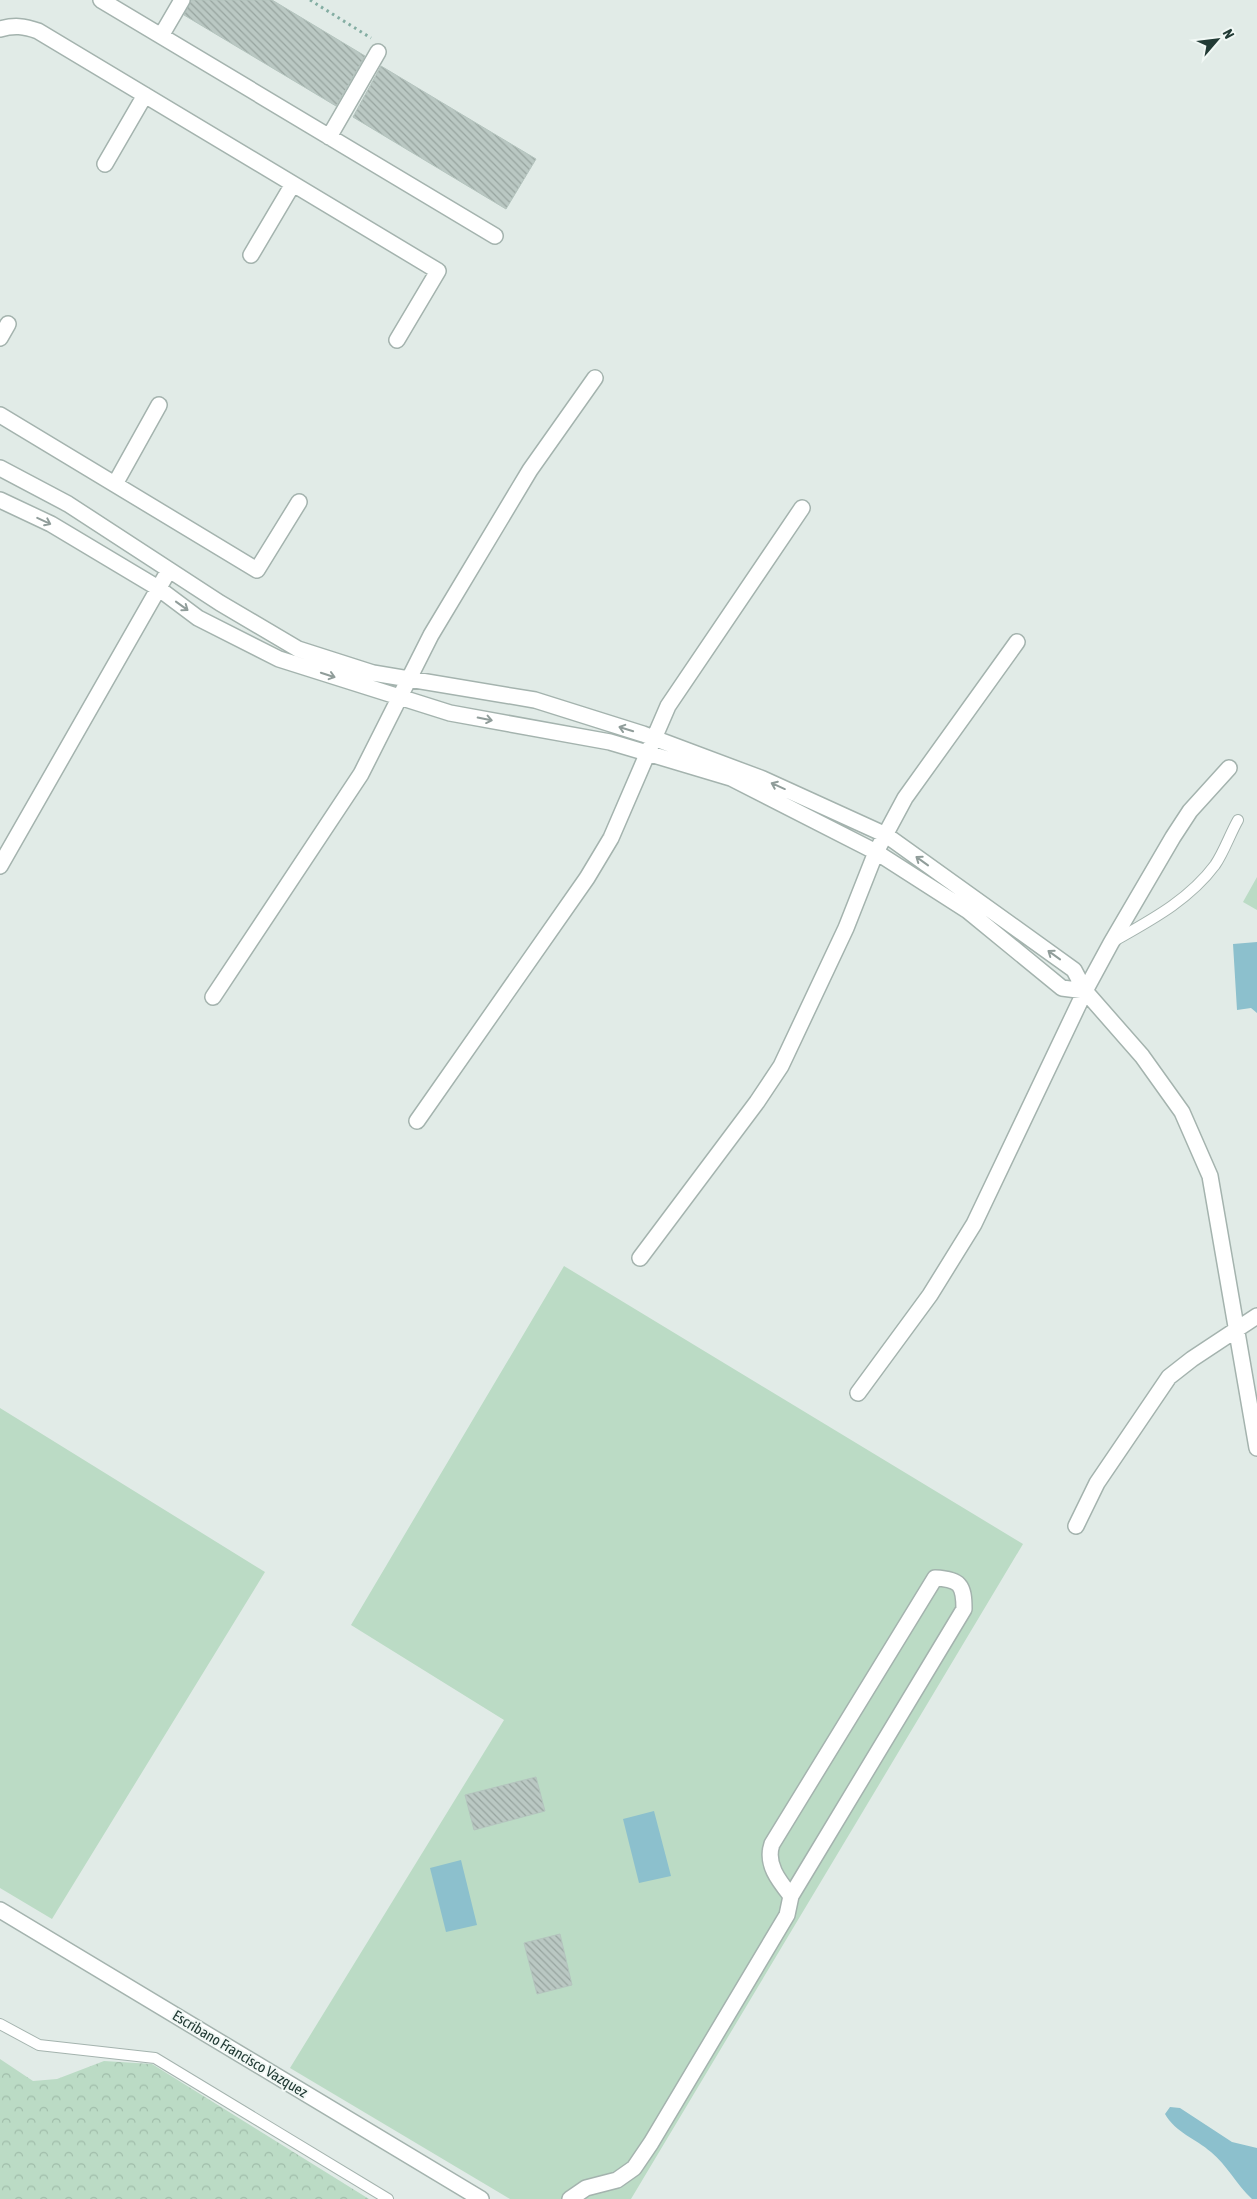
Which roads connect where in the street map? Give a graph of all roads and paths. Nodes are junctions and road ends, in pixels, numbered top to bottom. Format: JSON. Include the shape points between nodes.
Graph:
{"nodes":[{"id":1,"x":101,"y":0,"type":"edge"},
{"id":2,"x":182,"y":0,"type":"edge"},
{"id":3,"x":310,"y":0,"type":"edge"},
{"id":4,"x":0,"y":29,"type":"edge"},
{"id":5,"x":161,"y":36,"type":"junction"},
{"id":6,"x":378,"y":46,"type":"joint"},
{"id":7,"x":145,"y":95,"type":"junction"},
{"id":8,"x":329,"y":137,"type":"junction"},
{"id":9,"x":105,"y":164,"type":"dead end"},
{"id":10,"x":293,"y":184,"type":"junction"},
{"id":11,"x":495,"y":236,"type":"dead end"},
{"id":12,"x":251,"y":255,"type":"dead end"},
{"id":13,"x":8,"y":324,"type":"dead end"},
{"id":14,"x":0,"y":338,"type":"edge"},
{"id":15,"x":397,"y":340,"type":"dead end"},
{"id":16,"x":595,"y":378,"type":"dead end"},
{"id":17,"x":160,"y":406,"type":"dead end"},
{"id":18,"x":0,"y":415,"type":"edge"},
{"id":19,"x":0,"y":468,"type":"edge"},
{"id":20,"x":115,"y":484,"type":"junction"},
{"id":21,"x":0,"y":500,"type":"edge"},
{"id":22,"x":299,"y":502,"type":"dead end"},
{"id":23,"x":802,"y":508,"type":"dead end"},
{"id":24,"x":169,"y":570,"type":"junction"},
{"id":25,"x":158,"y":588,"type":"junction"},
{"id":26,"x":1017,"y":642,"type":"dead end"},
{"id":27,"x":409,"y":679,"type":"junction"},
{"id":28,"x":400,"y":697,"type":"junction"},
{"id":29,"x":654,"y":738,"type":"junction"},
{"id":30,"x":648,"y":754,"type":"junction"},
{"id":31,"x":1229,"y":768,"type":"dead end"},
{"id":32,"x":1238,"y":820,"type":"dead end"},
{"id":33,"x":886,"y":835,"type":"junction"},
{"id":34,"x":876,"y":852,"type":"junction"},
{"id":35,"x":0,"y":866,"type":"edge"},
{"id":36,"x":1111,"y":943,"type":"junction"},
{"id":37,"x":1085,"y":991,"type":"junction"},
{"id":38,"x":213,"y":997,"type":"dead end"},
{"id":39,"x":418,"y":1121,"type":"dead end"},
{"id":40,"x":640,"y":1258,"type":"dead end"},
{"id":41,"x":1257,"y":1316,"type":"edge"},
{"id":42,"x":1238,"y":1330,"type":"junction"},
{"id":43,"x":858,"y":1392,"type":"dead end"},
{"id":44,"x":1257,"y":1448,"type":"edge"},
{"id":45,"x":1076,"y":1526,"type":"dead end"},
{"id":46,"x":791,"y":1896,"type":"junction"},
{"id":47,"x":0,"y":1910,"type":"edge"},
{"id":48,"x":0,"y":2024,"type":"edge"},
{"id":49,"x":388,"y":2199,"type":"edge"},
{"id":50,"x":481,"y":2199,"type":"edge"},
{"id":51,"x":570,"y":2199,"type":"edge"}],
"edges":[{"from":1,"to":5,"type":"street"},
{"from":2,"to":5,"type":"street"},
{"from":3,"to":6,"type":"path"},
{"from":4,"to":7,"type":"street","via":[[24,26],[38,31]]},
{"from":5,"to":8,"type":"street"},
{"from":6,"to":8,"type":"street"},
{"from":7,"to":9,"type":"street"},
{"from":7,"to":10,"type":"street"},
{"from":8,"to":11,"type":"street"},
{"from":10,"to":12,"type":"street"},
{"from":10,"to":15,"type":"street","via":[[438,270]]},
{"from":13,"to":14,"type":"street"},
{"from":16,"to":27,"type":"street","via":[[530,470],[431,635]]},
{"from":17,"to":20,"type":"street"},
{"from":18,"to":20,"type":"street"},
{"from":19,"to":24,"type":"street","via":[[68,504]]},
{"from":20,"to":22,"type":"street","via":[[257,570]]},
{"from":21,"to":25,"type":"street","one_way":true,"via":[[51,524]]},
{"from":23,"to":29,"type":"street","via":[[668,706]]},
{"from":24,"to":25,"type":"street"},
{"from":24,"to":27,"type":"street","via":[[298,649],[373,673]]},
{"from":25,"to":28,"type":"street","one_way":true,"via":[[198,618],[279,659]]},
{"from":25,"to":35,"type":"street"},
{"from":26,"to":33,"type":"street","via":[[905,798]]},
{"from":27,"to":28,"type":"street"},
{"from":29,"to":27,"type":"street","one_way":true,"via":[[536,700]]},
{"from":28,"to":30,"type":"street","one_way":true,"via":[[450,712],[610,742]]},
{"from":28,"to":38,"type":"street","via":[[361,774]]},
{"from":29,"to":30,"type":"street"},
{"from":33,"to":29,"type":"street","one_way":true,"via":[[763,779]]},
{"from":30,"to":34,"type":"street","via":[[731,778]]},
{"from":30,"to":39,"type":"street","via":[[611,838],[587,878]]},
{"from":31,"to":36,"type":"street","via":[[1190,811]]},
{"from":32,"to":36,"type":"lane","via":[[1216,864],[1195,888],[1164,913]]},
{"from":33,"to":34,"type":"street"},
{"from":37,"to":33,"type":"street","one_way":true,"via":[[1074,970]]},
{"from":34,"to":37,"type":"street","via":[[968,911],[1062,988]]},
{"from":34,"to":40,"type":"street","via":[[846,928],[781,1066]]},
{"from":36,"to":37,"type":"street"},
{"from":37,"to":42,"type":"street","via":[[1142,1056],[1182,1112],[1210,1176]]},
{"from":37,"to":43,"type":"street","via":[[974,1224],[930,1295]]},
{"from":41,"to":42,"type":"street"},
{"from":42,"to":44,"type":"street"},
{"from":42,"to":45,"type":"street","via":[[1169,1377],[1097,1483]]},
{"from":46,"to":46,"type":"street","via":[[776,1876],[769,1854],[772,1844],[935,1578],[950,1578],[964,1592],[964,1609]]},
{"from":46,"to":51,"type":"street","via":[[787,1915],[634,2168],[617,2180],[586,2188]]},
{"from":47,"to":50,"type":"street","name":"Escribano Francisco Vazquez"},
{"from":48,"to":49,"type":"lane","via":[[39,2045],[155,2058]]}]}
